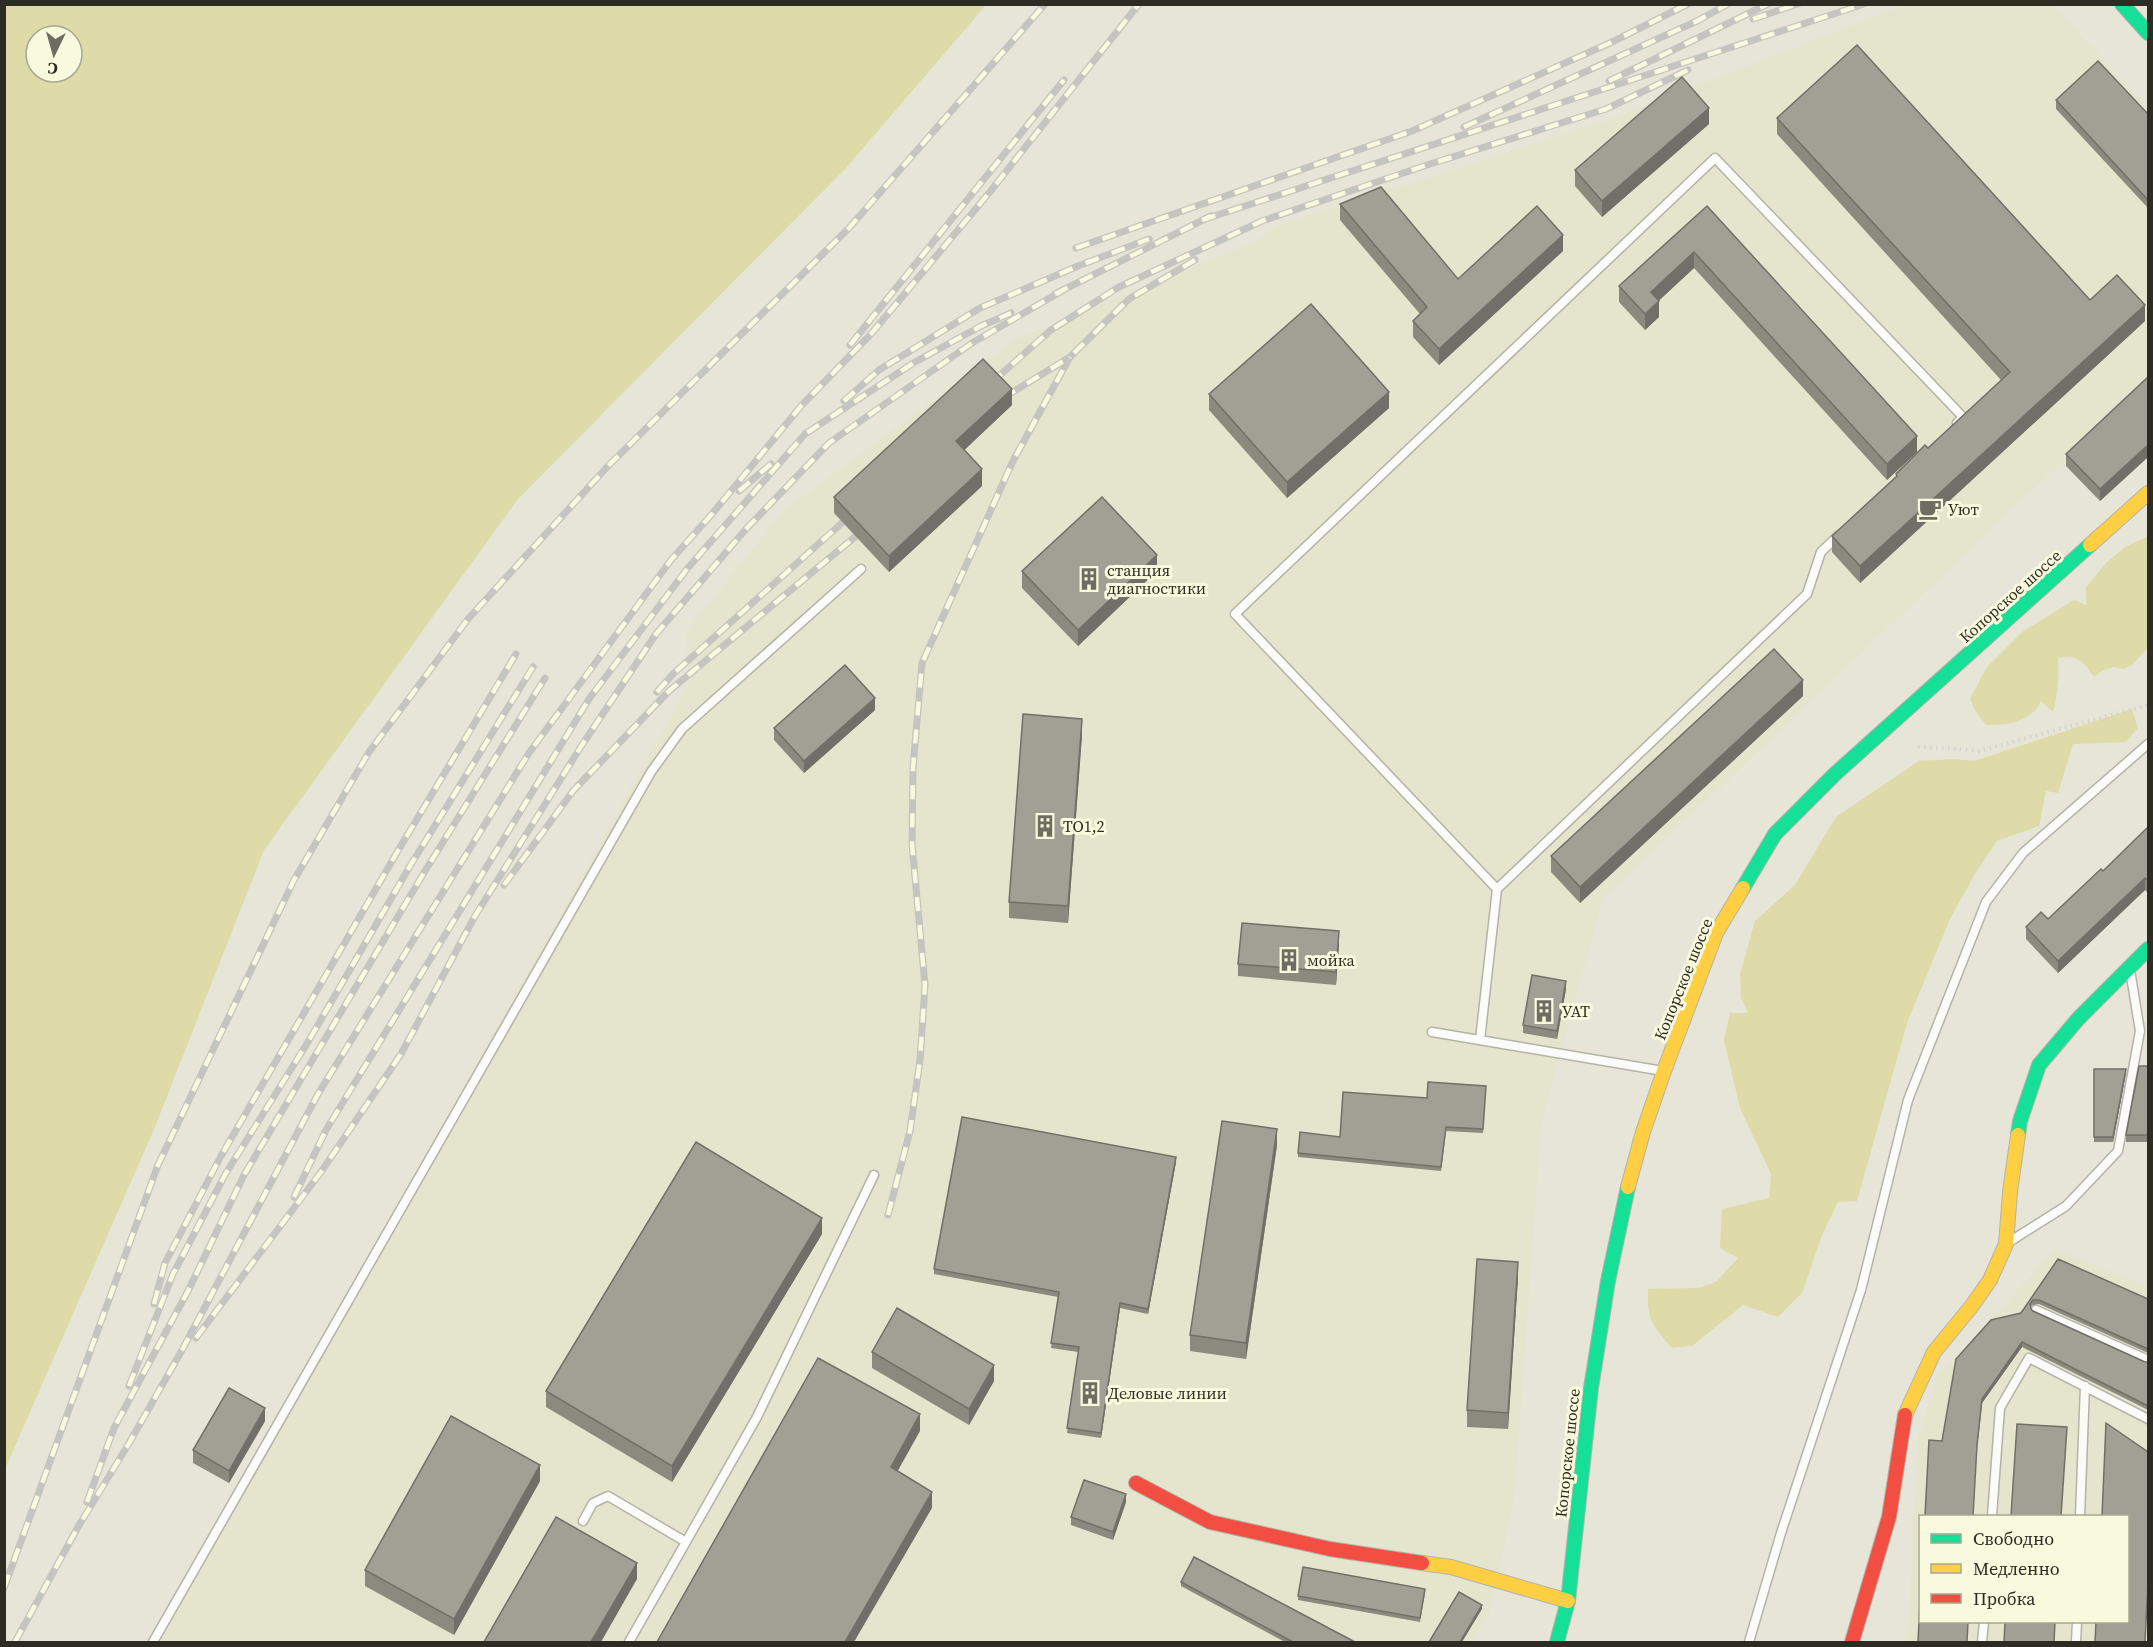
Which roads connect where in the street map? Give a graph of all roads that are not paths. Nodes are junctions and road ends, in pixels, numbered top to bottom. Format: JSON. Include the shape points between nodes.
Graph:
{"nodes":[{"id":1,"x":2122,"y":4,"type":"edge"},
{"id":2,"x":2148,"y":33,"type":"edge"},
{"id":3,"x":1946,"y":433,"type":"edge"},
{"id":4,"x":2148,"y":493,"type":"edge"},
{"id":5,"x":1846,"y":529,"type":"edge"},
{"id":6,"x":861,"y":569,"type":"dead end"},
{"id":7,"x":2148,"y":744,"type":"edge"},
{"id":8,"x":1497,"y":889,"type":"junction"},
{"id":9,"x":2148,"y":950,"type":"edge"},
{"id":10,"x":2130,"y":967,"type":"junction"},
{"id":11,"x":1432,"y":1032,"type":"dead end"},
{"id":12,"x":1480,"y":1040,"type":"junction"},
{"id":13,"x":1664,"y":1071,"type":"junction"},
{"id":14,"x":874,"y":1175,"type":"dead end"},
{"id":15,"x":2006,"y":1244,"type":"junction"},
{"id":16,"x":2036,"y":1310,"type":"edge"},
{"id":17,"x":2148,"y":1360,"type":"edge"},
{"id":18,"x":2085,"y":1386,"type":"junction"},
{"id":19,"x":2148,"y":1419,"type":"edge"},
{"id":20,"x":1136,"y":1483,"type":"dead end"},
{"id":21,"x":1992,"y":1515,"type":"edge"},
{"id":22,"x":2080,"y":1515,"type":"edge"},
{"id":23,"x":583,"y":1521,"type":"dead end"},
{"id":24,"x":686,"y":1542,"type":"junction"},
{"id":25,"x":1568,"y":1601,"type":"junction"},
{"id":26,"x":1984,"y":1623,"type":"edge"},
{"id":27,"x":2077,"y":1623,"type":"edge"},
{"id":28,"x":153,"y":1642,"type":"edge"},
{"id":29,"x":629,"y":1642,"type":"edge"},
{"id":30,"x":1557,"y":1642,"type":"edge"},
{"id":31,"x":1749,"y":1642,"type":"edge"},
{"id":32,"x":1852,"y":1642,"type":"edge"},
{"id":33,"x":1982,"y":1642,"type":"edge"},
{"id":34,"x":2076,"y":1642,"type":"edge"}],
"edges":[{"from":1,"to":2,"type":"main road"},
{"from":3,"to":8,"type":"lane","via":[[1963,417],[1715,158],[1235,614]]},
{"from":4,"to":13,"type":"main road","name":"Копорское шоссе","via":[[1835,774],[1775,834],[1716,933]]},
{"from":5,"to":8,"type":"lane","via":[[1821,552],[1807,594]]},
{"from":6,"to":28,"type":"lane","via":[[682,729],[651,772]]},
{"from":7,"to":31,"type":"lane","via":[[2023,853],[1986,902],[1908,1100],[1861,1290]]},
{"from":8,"to":12,"type":"lane"},
{"from":9,"to":10,"type":"main road"},
{"from":10,"to":15,"type":"main road","via":[[2039,1065],[2020,1121]]},
{"from":10,"to":15,"type":"lane","via":[[2140,1031],[2118,1151],[2066,1206]]},
{"from":11,"to":12,"type":"lane"},
{"from":12,"to":13,"type":"lane"},
{"from":13,"to":25,"type":"main road","name":"Копорское шоссе","via":[[1625,1197],[1608,1281],[1591,1388]]},
{"from":14,"to":24,"type":"lane","via":[[757,1417]]},
{"from":15,"to":32,"type":"main road","via":[[1990,1280],[1934,1352],[1906,1412],[1889,1517]]},
{"from":16,"to":17,"type":"lane"},
{"from":18,"to":19,"type":"lane"},
{"from":18,"to":21,"type":"lane","via":[[2029,1358],[2000,1408]]},
{"from":18,"to":22,"type":"lane"},
{"from":20,"to":25,"type":"main road","via":[[1210,1522],[1330,1550],[1451,1567]]},
{"from":23,"to":24,"type":"lane","via":[[593,1503],[608,1496]]},
{"from":24,"to":29,"type":"lane"},
{"from":25,"to":30,"type":"main road","name":"Копорское шоссе"},
{"from":26,"to":33,"type":"lane"},
{"from":27,"to":34,"type":"lane"}]}
